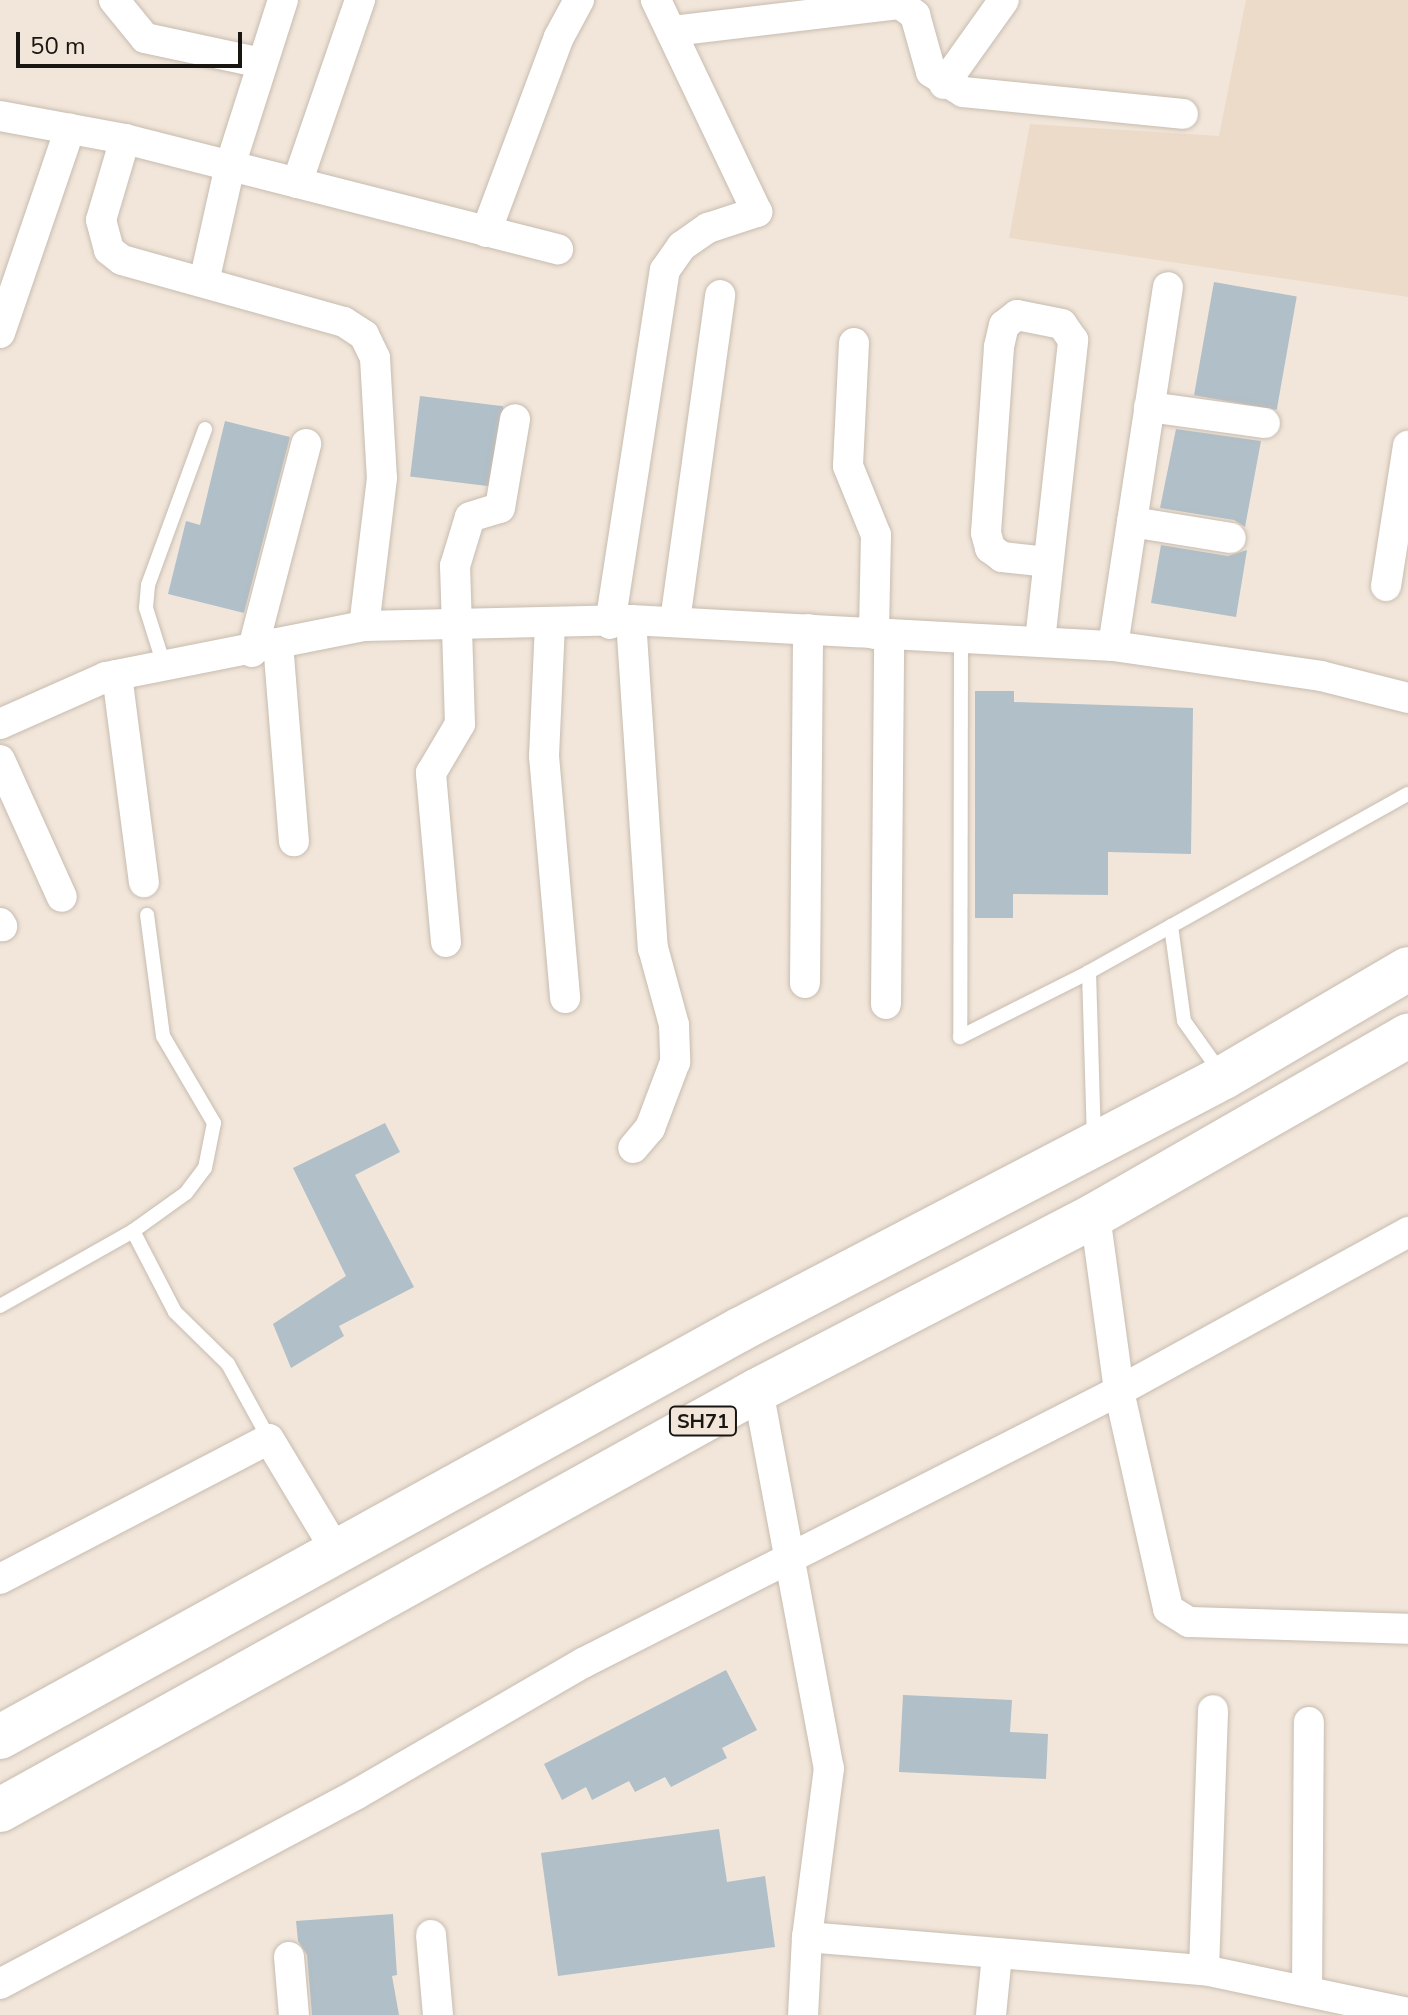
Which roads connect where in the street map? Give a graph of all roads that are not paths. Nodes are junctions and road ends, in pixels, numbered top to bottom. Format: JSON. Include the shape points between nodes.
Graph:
{"nodes":[{"id":1,"x":114,"y":0,"type":"edge"},
{"id":2,"x":283,"y":0,"type":"edge"},
{"id":3,"x":360,"y":0,"type":"edge"},
{"id":4,"x":579,"y":0,"type":"edge"},
{"id":5,"x":656,"y":0,"type":"edge"},
{"id":6,"x":1004,"y":0,"type":"edge"},
{"id":7,"x":673,"y":31,"type":"junction"},
{"id":8,"x":262,"y":63,"type":"junction"},
{"id":9,"x":944,"y":84,"type":"junction"},
{"id":10,"x":1183,"y":114,"type":"dead end"},
{"id":11,"x":0,"y":116,"type":"edge"},
{"id":12,"x":70,"y":129,"type":"junction"},
{"id":13,"x":125,"y":139,"type":"junction"},
{"id":14,"x":230,"y":166,"type":"junction"},
{"id":15,"x":297,"y":183,"type":"junction"},
{"id":16,"x":486,"y":232,"type":"junction"},
{"id":17,"x":558,"y":249,"type":"dead end"},
{"id":18,"x":204,"y":282,"type":"junction"},
{"id":19,"x":1168,"y":287,"type":"dead end"},
{"id":20,"x":720,"y":295,"type":"dead end"},
{"id":21,"x":0,"y":333,"type":"edge"},
{"id":22,"x":854,"y":343,"type":"dead end"},
{"id":23,"x":1149,"y":407,"type":"junction"},
{"id":24,"x":515,"y":419,"type":"dead end"},
{"id":25,"x":1265,"y":423,"type":"dead end"},
{"id":26,"x":205,"y":429,"type":"dead end"},
{"id":27,"x":306,"y":444,"type":"dead end"},
{"id":28,"x":1408,"y":446,"type":"edge"},
{"id":29,"x":1132,"y":522,"type":"junction"},
{"id":30,"x":1401,"y":537,"type":"edge"},
{"id":31,"x":1231,"y":538,"type":"dead end"},
{"id":32,"x":1047,"y":562,"type":"junction"},
{"id":33,"x":1386,"y":586,"type":"dead end"},
{"id":34,"x":675,"y":621,"type":"junction"},
{"id":35,"x":620,"y":622,"type":"junction"},
{"id":36,"x":550,"y":624,"type":"junction"},
{"id":37,"x":458,"y":625,"type":"junction"},
{"id":38,"x":364,"y":626,"type":"junction"},
{"id":39,"x":808,"y":629,"type":"junction"},
{"id":40,"x":881,"y":634,"type":"junction"},
{"id":41,"x":961,"y":639,"type":"junction"},
{"id":42,"x":1040,"y":641,"type":"junction"},
{"id":43,"x":1113,"y":646,"type":"junction"},
{"id":44,"x":265,"y":648,"type":"junction"},
{"id":45,"x":164,"y":665,"type":"junction"},
{"id":46,"x":117,"y":675,"type":"junction"},
{"id":47,"x":1408,"y":698,"type":"edge"},
{"id":48,"x":0,"y":724,"type":"edge"},
{"id":49,"x":0,"y":760,"type":"edge"},
{"id":50,"x":1408,"y":794,"type":"edge"},
{"id":51,"x":294,"y":841,"type":"dead end"},
{"id":52,"x":144,"y":882,"type":"dead end"},
{"id":53,"x":62,"y":897,"type":"dead end"},
{"id":54,"x":147,"y":915,"type":"dead end"},
{"id":55,"x":1171,"y":926,"type":"junction"},
{"id":56,"x":446,"y":942,"type":"dead end"},
{"id":57,"x":1408,"y":969,"type":"edge"},
{"id":58,"x":1089,"y":972,"type":"junction"},
{"id":59,"x":805,"y":983,"type":"dead end"},
{"id":60,"x":565,"y":998,"type":"dead end"},
{"id":61,"x":886,"y":1004,"type":"dead end"},
{"id":62,"x":1408,"y":1036,"type":"edge"},
{"id":63,"x":1224,"y":1077,"type":"junction"},
{"id":64,"x":1258,"y":1125,"type":"junction"},
{"id":65,"x":1094,"y":1144,"type":"junction"},
{"id":66,"x":633,"y":1148,"type":"dead end"},
{"id":67,"x":1095,"y":1215,"type":"junction"},
{"id":68,"x":133,"y":1231,"type":"junction"},
{"id":69,"x":1408,"y":1232,"type":"edge"},
{"id":70,"x":0,"y":1306,"type":"edge"},
{"id":71,"x":758,"y":1390,"type":"junction"},
{"id":72,"x":1119,"y":1391,"type":"junction"},
{"id":73,"x":269,"y":1439,"type":"junction"},
{"id":74,"x":335,"y":1549,"type":"junction"},
{"id":75,"x":789,"y":1563,"type":"junction"},
{"id":76,"x":0,"y":1579,"type":"edge"},
{"id":77,"x":1408,"y":1620,"type":"edge"},
{"id":78,"x":1408,"y":1629,"type":"edge"},
{"id":79,"x":1213,"y":1710,"type":"dead end"},
{"id":80,"x":1309,"y":1722,"type":"dead end"},
{"id":81,"x":0,"y":1737,"type":"edge"},
{"id":82,"x":0,"y":1810,"type":"edge"},
{"id":83,"x":431,"y":1935,"type":"dead end"},
{"id":84,"x":807,"y":1937,"type":"junction"},
{"id":85,"x":997,"y":1955,"type":"junction"},
{"id":86,"x":289,"y":1957,"type":"dead end"},
{"id":87,"x":1204,"y":1970,"type":"junction"},
{"id":88,"x":0,"y":1984,"type":"edge"},
{"id":89,"x":1307,"y":1991,"type":"junction"},
{"id":90,"x":1408,"y":2013,"type":"edge"},
{"id":91,"x":294,"y":2015,"type":"edge"},
{"id":92,"x":438,"y":2015,"type":"edge"},
{"id":93,"x":803,"y":2015,"type":"edge"},
{"id":94,"x":991,"y":2015,"type":"edge"}],
"edges":[{"from":1,"to":8,"type":"street","via":[[145,38]]},
{"from":2,"to":8,"type":"street"},
{"from":3,"to":15,"type":"street"},
{"from":4,"to":16,"type":"street","via":[[553,50]]},
{"from":5,"to":7,"type":"street"},
{"from":6,"to":9,"type":"street"},
{"from":7,"to":9,"type":"street","via":[[900,4],[915,15],[931,72]]},
{"from":7,"to":35,"type":"street","via":[[757,212],[708,228],[682,246],[665,270]]},
{"from":8,"to":14,"type":"street"},
{"from":9,"to":10,"type":"street","via":[[986,96]]},
{"from":11,"to":12,"type":"street"},
{"from":12,"to":13,"type":"street"},
{"from":12,"to":21,"type":"street"},
{"from":13,"to":14,"type":"street"},
{"from":13,"to":18,"type":"street","via":[[101,220],[109,250],[122,260]]},
{"from":14,"to":15,"type":"street"},
{"from":14,"to":18,"type":"street"},
{"from":15,"to":16,"type":"street"},
{"from":16,"to":17,"type":"street"},
{"from":18,"to":38,"type":"street","via":[[344,322],[364,335],[375,358],[382,478]]},
{"from":19,"to":23,"type":"street"},
{"from":20,"to":34,"type":"street"},
{"from":22,"to":40,"type":"street","via":[[848,466],[876,535]]},
{"from":23,"to":25,"type":"street"},
{"from":23,"to":29,"type":"street"},
{"from":24,"to":37,"type":"street","via":[[500,508],[470,517],[460,547],[453,597]]},
{"from":26,"to":45,"type":"lane","via":[[148,585],[146,608]]},
{"from":27,"to":44,"type":"street"},
{"from":28,"to":30,"type":"street"},
{"from":29,"to":31,"type":"street"},
{"from":29,"to":43,"type":"street"},
{"from":30,"to":33,"type":"street"},
{"from":32,"to":32,"type":"street","via":[[1002,557],[990,548],[986,533],[999,347],[1004,325],[1017,315],[1062,324],[1073,340]]},
{"from":32,"to":42,"type":"street"},
{"from":34,"to":35,"type":"street"},
{"from":34,"to":39,"type":"street"},
{"from":35,"to":36,"type":"street"},
{"from":35,"to":66,"type":"street","via":[[653,948],[671,1011],[675,1062],[650,1128]]},
{"from":36,"to":37,"type":"street"},
{"from":36,"to":60,"type":"street","via":[[544,756]]},
{"from":37,"to":38,"type":"street"},
{"from":37,"to":56,"type":"street","via":[[460,724],[431,773]]},
{"from":38,"to":44,"type":"street"},
{"from":39,"to":40,"type":"street"},
{"from":39,"to":59,"type":"street"},
{"from":40,"to":41,"type":"street"},
{"from":40,"to":61,"type":"street"},
{"from":41,"to":42,"type":"street"},
{"from":41,"to":58,"type":"lane","via":[[960,1037]]},
{"from":42,"to":43,"type":"street"},
{"from":43,"to":47,"type":"street","via":[[1321,676]]},
{"from":44,"to":45,"type":"street"},
{"from":44,"to":51,"type":"street"},
{"from":45,"to":46,"type":"street"},
{"from":46,"to":48,"type":"street"},
{"from":46,"to":52,"type":"street"},
{"from":49,"to":53,"type":"street"},
{"from":50,"to":55,"type":"lane"},
{"from":54,"to":68,"type":"lane","via":[[163,1036],[207,1107],[213,1139],[199,1179]]},
{"from":55,"to":58,"type":"lane"},
{"from":55,"to":63,"type":"lane","via":[[1184,1021]]},
{"from":57,"to":63,"type":"main road","number":"SH71"},
{"from":58,"to":65,"type":"lane"},
{"from":62,"to":64,"type":"main road","number":"SH71"},
{"from":63,"to":64,"type":"main road"},
{"from":63,"to":65,"type":"main road","number":"SH71"},
{"from":64,"to":67,"type":"main road","number":"SH71"},
{"from":65,"to":74,"type":"main road","number":"SH71"},
{"from":67,"to":71,"type":"main road","number":"SH71"},
{"from":67,"to":72,"type":"street"},
{"from":68,"to":70,"type":"lane"},
{"from":68,"to":73,"type":"lane","via":[[175,1312],[228,1364]]},
{"from":69,"to":72,"type":"street"},
{"from":71,"to":75,"type":"street"},
{"from":71,"to":82,"type":"main road","number":"SH71"},
{"from":72,"to":75,"type":"street"},
{"from":72,"to":78,"type":"street","via":[[1163,1595],[1175,1617],[1189,1622]]},
{"from":73,"to":74,"type":"street"},
{"from":73,"to":76,"type":"street"},
{"from":74,"to":81,"type":"main road","number":"SH71"},
{"from":75,"to":84,"type":"street","via":[[829,1768]]},
{"from":75,"to":88,"type":"street","via":[[583,1663],[357,1794]]},
{"from":77,"to":78,"type":"street"},
{"from":79,"to":87,"type":"street"},
{"from":80,"to":89,"type":"street"},
{"from":83,"to":92,"type":"street"},
{"from":84,"to":85,"type":"street"},
{"from":84,"to":93,"type":"street"},
{"from":85,"to":87,"type":"street"},
{"from":85,"to":94,"type":"street"},
{"from":86,"to":91,"type":"street"},
{"from":87,"to":89,"type":"street"},
{"from":89,"to":90,"type":"street"}]}
